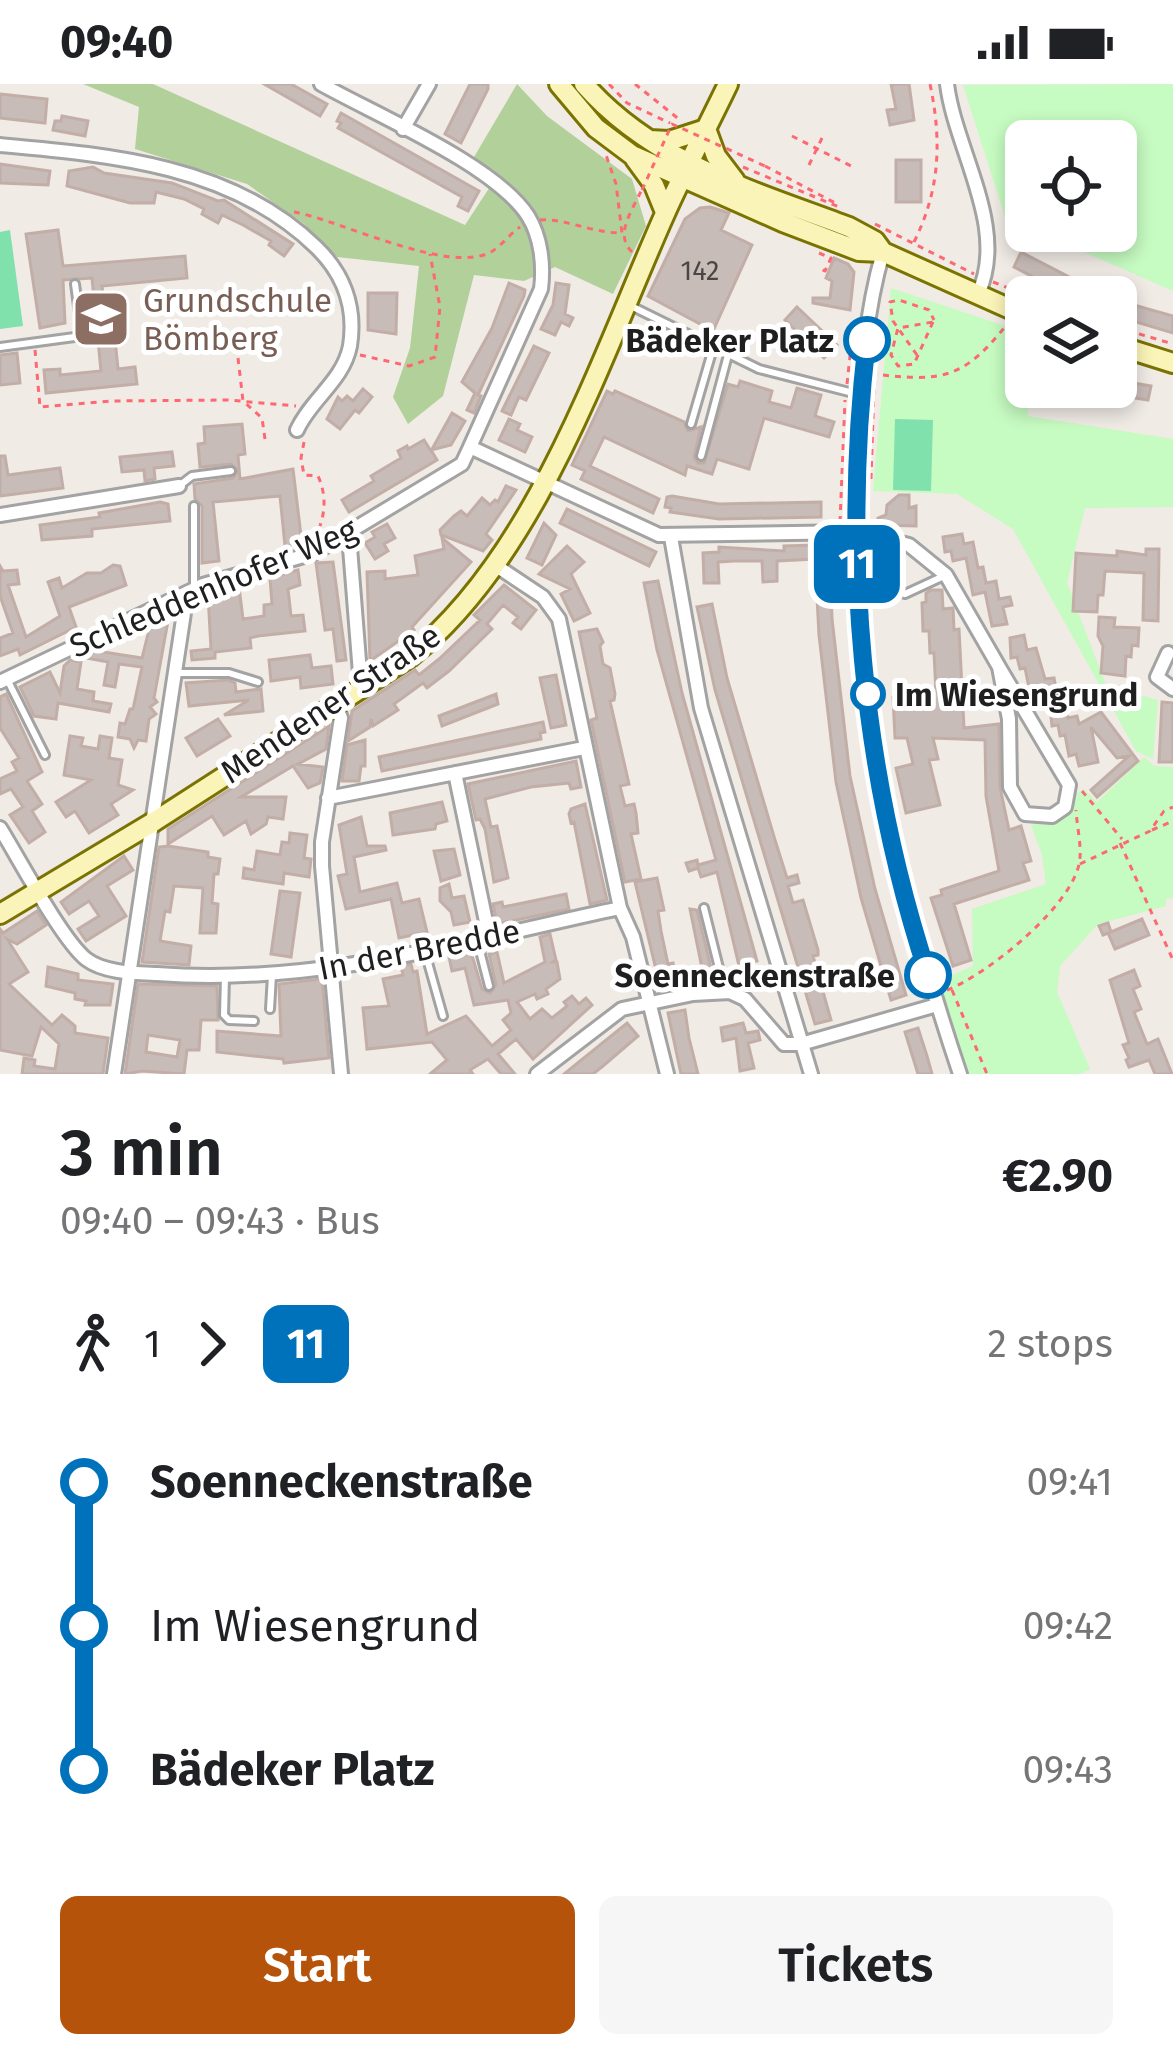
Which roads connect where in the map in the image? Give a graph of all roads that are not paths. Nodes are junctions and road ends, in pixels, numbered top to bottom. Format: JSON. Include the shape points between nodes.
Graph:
{"nodes":[{"id":1,"x":321,"y":84,"type":"edge"},
{"id":2,"x":429,"y":84,"type":"edge"},
{"id":3,"x":559,"y":84,"type":"edge"},
{"id":4,"x":584,"y":84,"type":"edge"},
{"id":5,"x":728,"y":84,"type":"edge"},
{"id":6,"x":947,"y":84,"type":"edge"},
{"id":7,"x":403,"y":129,"type":"junction"},
{"id":8,"x":713,"y":133,"type":"junction"},
{"id":9,"x":0,"y":145,"type":"edge"},
{"id":10,"x":638,"y":147,"type":"junction"},
{"id":11,"x":686,"y":172,"type":"junction"},
{"id":12,"x":738,"y":185,"type":"junction"},
{"id":13,"x":665,"y":212,"type":"junction"},
{"id":14,"x":883,"y":253,"type":"junction"},
{"id":15,"x":75,"y":284,"type":"dead end"},
{"id":16,"x":981,"y":286,"type":"junction"},
{"id":17,"x":1005,"y":303,"type":"edge"},
{"id":18,"x":627,"y":304,"type":"junction"},
{"id":19,"x":714,"y":344,"type":"junction"},
{"id":20,"x":0,"y":347,"type":"edge"},
{"id":21,"x":1137,"y":352,"type":"edge"},
{"id":22,"x":729,"y":354,"type":"junction"},
{"id":23,"x":1173,"y":363,"type":"edge"},
{"id":24,"x":861,"y":395,"type":"junction"},
{"id":25,"x":691,"y":424,"type":"dead end"},
{"id":26,"x":297,"y":430,"type":"road end"},
{"id":27,"x":470,"y":447,"type":"junction"},
{"id":28,"x":700,"y":456,"type":"dead end"},
{"id":29,"x":231,"y":471,"type":"dead end"},
{"id":30,"x":543,"y":480,"type":"junction"},
{"id":31,"x":179,"y":486,"type":"joint"},
{"id":32,"x":194,"y":506,"type":"dead end"},
{"id":33,"x":0,"y":515,"type":"edge"},
{"id":34,"x":855,"y":532,"type":"junction"},
{"id":35,"x":349,"y":535,"type":"junction"},
{"id":36,"x":671,"y":537,"type":"junction"},
{"id":37,"x":495,"y":565,"type":"junction"},
{"id":38,"x":946,"y":575,"type":"junction"},
{"id":39,"x":191,"y":591,"type":"junction"},
{"id":40,"x":905,"y":594,"type":"road end"},
{"id":41,"x":1171,"y":650,"type":"edge"},
{"id":42,"x":999,"y":668,"type":"junction"},
{"id":43,"x":176,"y":673,"type":"junction"},
{"id":44,"x":4,"y":681,"type":"edge"},
{"id":45,"x":258,"y":682,"type":"dead end"},
{"id":46,"x":362,"y":686,"type":"junction"},
{"id":47,"x":1173,"y":689,"type":"edge"},
{"id":48,"x":336,"y":705,"type":"junction"},
{"id":49,"x":584,"y":748,"type":"junction"},
{"id":50,"x":45,"y":755,"type":"dead end"},
{"id":51,"x":455,"y":772,"type":"junction"},
{"id":52,"x":328,"y":798,"type":"junction"},
{"id":53,"x":155,"y":821,"type":"junction"},
{"id":54,"x":0,"y":828,"type":"edge"},
{"id":55,"x":38,"y":890,"type":"junction"},
{"id":56,"x":620,"y":908,"type":"junction"},
{"id":57,"x":704,"y":908,"type":"dead end"},
{"id":58,"x":0,"y":914,"type":"edge"},
{"id":59,"x":484,"y":938,"type":"junction"},
{"id":60,"x":425,"y":952,"type":"junction"},
{"id":61,"x":331,"y":970,"type":"junction"},
{"id":62,"x":128,"y":972,"type":"junction"},
{"id":63,"x":272,"y":975,"type":"junction"},
{"id":64,"x":225,"y":977,"type":"junction"},
{"id":65,"x":489,"y":986,"type":"dead end"},
{"id":66,"x":725,"y":992,"type":"junction"},
{"id":67,"x":649,"y":1003,"type":"junction"},
{"id":68,"x":937,"y":1005,"type":"junction"},
{"id":69,"x":270,"y":1010,"type":"dead end"},
{"id":70,"x":443,"y":1016,"type":"dead end"},
{"id":71,"x":254,"y":1021,"type":"dead end"},
{"id":72,"x":801,"y":1044,"type":"junction"},
{"id":73,"x":114,"y":1074,"type":"edge"},
{"id":74,"x":341,"y":1074,"type":"edge"},
{"id":75,"x":538,"y":1074,"type":"edge"},
{"id":76,"x":667,"y":1074,"type":"edge"},
{"id":77,"x":811,"y":1074,"type":"edge"},
{"id":78,"x":960,"y":1074,"type":"edge"}],
"edges":[{"from":1,"to":7,"type":"street"},
{"from":2,"to":7,"type":"street"},
{"from":3,"to":10,"type":"main road","via":[[596,128]]},
{"from":4,"to":10,"type":"main road"},
{"from":5,"to":8,"type":"main road","name":"Mendener Straße"},
{"from":6,"to":16,"type":"street","via":[[982,211]]},
{"from":7,"to":27,"type":"street","via":[[500,186],[531,223],[542,261],[541,289]]},
{"from":8,"to":10,"type":"main road"},
{"from":8,"to":11,"type":"main road","name":"Mendener Straße"},
{"from":8,"to":12,"type":"main road","via":[[716,156]]},
{"from":9,"to":26,"type":"street","via":[[202,178],[281,217],[326,257],[352,316],[349,353]]},
{"from":10,"to":11,"type":"main road"},
{"from":10,"to":13,"type":"main road"},
{"from":11,"to":12,"type":"main road"},
{"from":11,"to":13,"type":"main road","name":"Mendener Straße"},
{"from":11,"to":14,"type":"main road","via":[[860,251]]},
{"from":12,"to":14,"type":"main road","via":[[849,227]]},
{"from":13,"to":18,"type":"main road","name":"Mendener Straße"},
{"from":14,"to":16,"type":"main road"},
{"from":14,"to":24,"type":"street"},
{"from":15,"to":20,"type":"lane","via":[[82,336]]},
{"from":16,"to":17,"type":"main road"},
{"from":18,"to":19,"type":"lane"},
{"from":18,"to":30,"type":"main road","name":"Mendener Straße"},
{"from":19,"to":22,"type":"lane"},
{"from":19,"to":25,"type":"lane"},
{"from":21,"to":23,"type":"main road"},
{"from":22,"to":24,"type":"lane","via":[[759,370]]},
{"from":22,"to":28,"type":"lane"},
{"from":24,"to":34,"type":"street"},
{"from":27,"to":30,"type":"street"},
{"from":27,"to":35,"type":"street","name":"Schleddenhofer Weg","via":[[462,464]]},
{"from":29,"to":31,"type":"lane","via":[[192,476]]},
{"from":30,"to":36,"type":"street"},
{"from":30,"to":37,"type":"main road","name":"Mendener Straße"},
{"from":31,"to":33,"type":"street"},
{"from":32,"to":39,"type":"lane"},
{"from":34,"to":36,"type":"street"},
{"from":34,"to":38,"type":"street","via":[[909,545]]},
{"from":34,"to":68,"type":"street","via":[[883,800]]},
{"from":35,"to":39,"type":"street","name":"Schleddenhofer Weg"},
{"from":35,"to":46,"type":"street"},
{"from":36,"to":72,"type":"street","via":[[701,708]]},
{"from":37,"to":46,"type":"main road","name":"Mendener Straße","via":[[437,635]]},
{"from":37,"to":49,"type":"street","via":[[559,619]]},
{"from":38,"to":40,"type":"lane"},
{"from":38,"to":42,"type":"street"},
{"from":39,"to":43,"type":"street"},
{"from":39,"to":44,"type":"street","name":"Schleddenhofer Weg"},
{"from":41,"to":47,"type":"street","via":[[1157,677]]},
{"from":42,"to":42,"type":"street","via":[[1010,787],[1024,814],[1052,817],[1065,806],[1069,784]]},
{"from":43,"to":45,"type":"lane"},
{"from":43,"to":53,"type":"street"},
{"from":44,"to":50,"type":"lane"},
{"from":46,"to":48,"type":"main road","name":"Mendener Straße"},
{"from":48,"to":52,"type":"street","via":[[341,718]]},
{"from":48,"to":53,"type":"main road","name":"Mendener Straße"},
{"from":49,"to":51,"type":"street"},
{"from":49,"to":56,"type":"street"},
{"from":51,"to":52,"type":"street"},
{"from":51,"to":59,"type":"street"},
{"from":52,"to":61,"type":"street","via":[[322,866]]},
{"from":53,"to":55,"type":"main road","name":"Mendener Straße"},
{"from":53,"to":62,"type":"street"},
{"from":54,"to":55,"type":"street","name":"In der Bredde"},
{"from":55,"to":58,"type":"main road","name":"Mendener Straße"},
{"from":55,"to":62,"type":"street","name":"In der Bredde","via":[[86,958]]},
{"from":56,"to":59,"type":"street","name":"In der Bredde"},
{"from":56,"to":67,"type":"street"},
{"from":57,"to":66,"type":"lane"},
{"from":59,"to":60,"type":"street","name":"In der Bredde"},
{"from":59,"to":65,"type":"lane"},
{"from":60,"to":61,"type":"street","name":"In der Bredde"},
{"from":60,"to":70,"type":"lane"},
{"from":61,"to":63,"type":"street","name":"In der Bredde"},
{"from":61,"to":74,"type":"street"},
{"from":62,"to":64,"type":"street","name":"In der Bredde"},
{"from":62,"to":73,"type":"street"},
{"from":63,"to":64,"type":"street","name":"In der Bredde"},
{"from":63,"to":69,"type":"lane"},
{"from":64,"to":71,"type":"lane","via":[[224,1015]]},
{"from":66,"to":67,"type":"street"},
{"from":66,"to":72,"type":"street","via":[[745,1000],[784,1044]]},
{"from":67,"to":75,"type":"street","via":[[622,1009]]},
{"from":67,"to":76,"type":"street"},
{"from":68,"to":72,"type":"street"},
{"from":68,"to":78,"type":"street"},
{"from":72,"to":77,"type":"street"}]}
